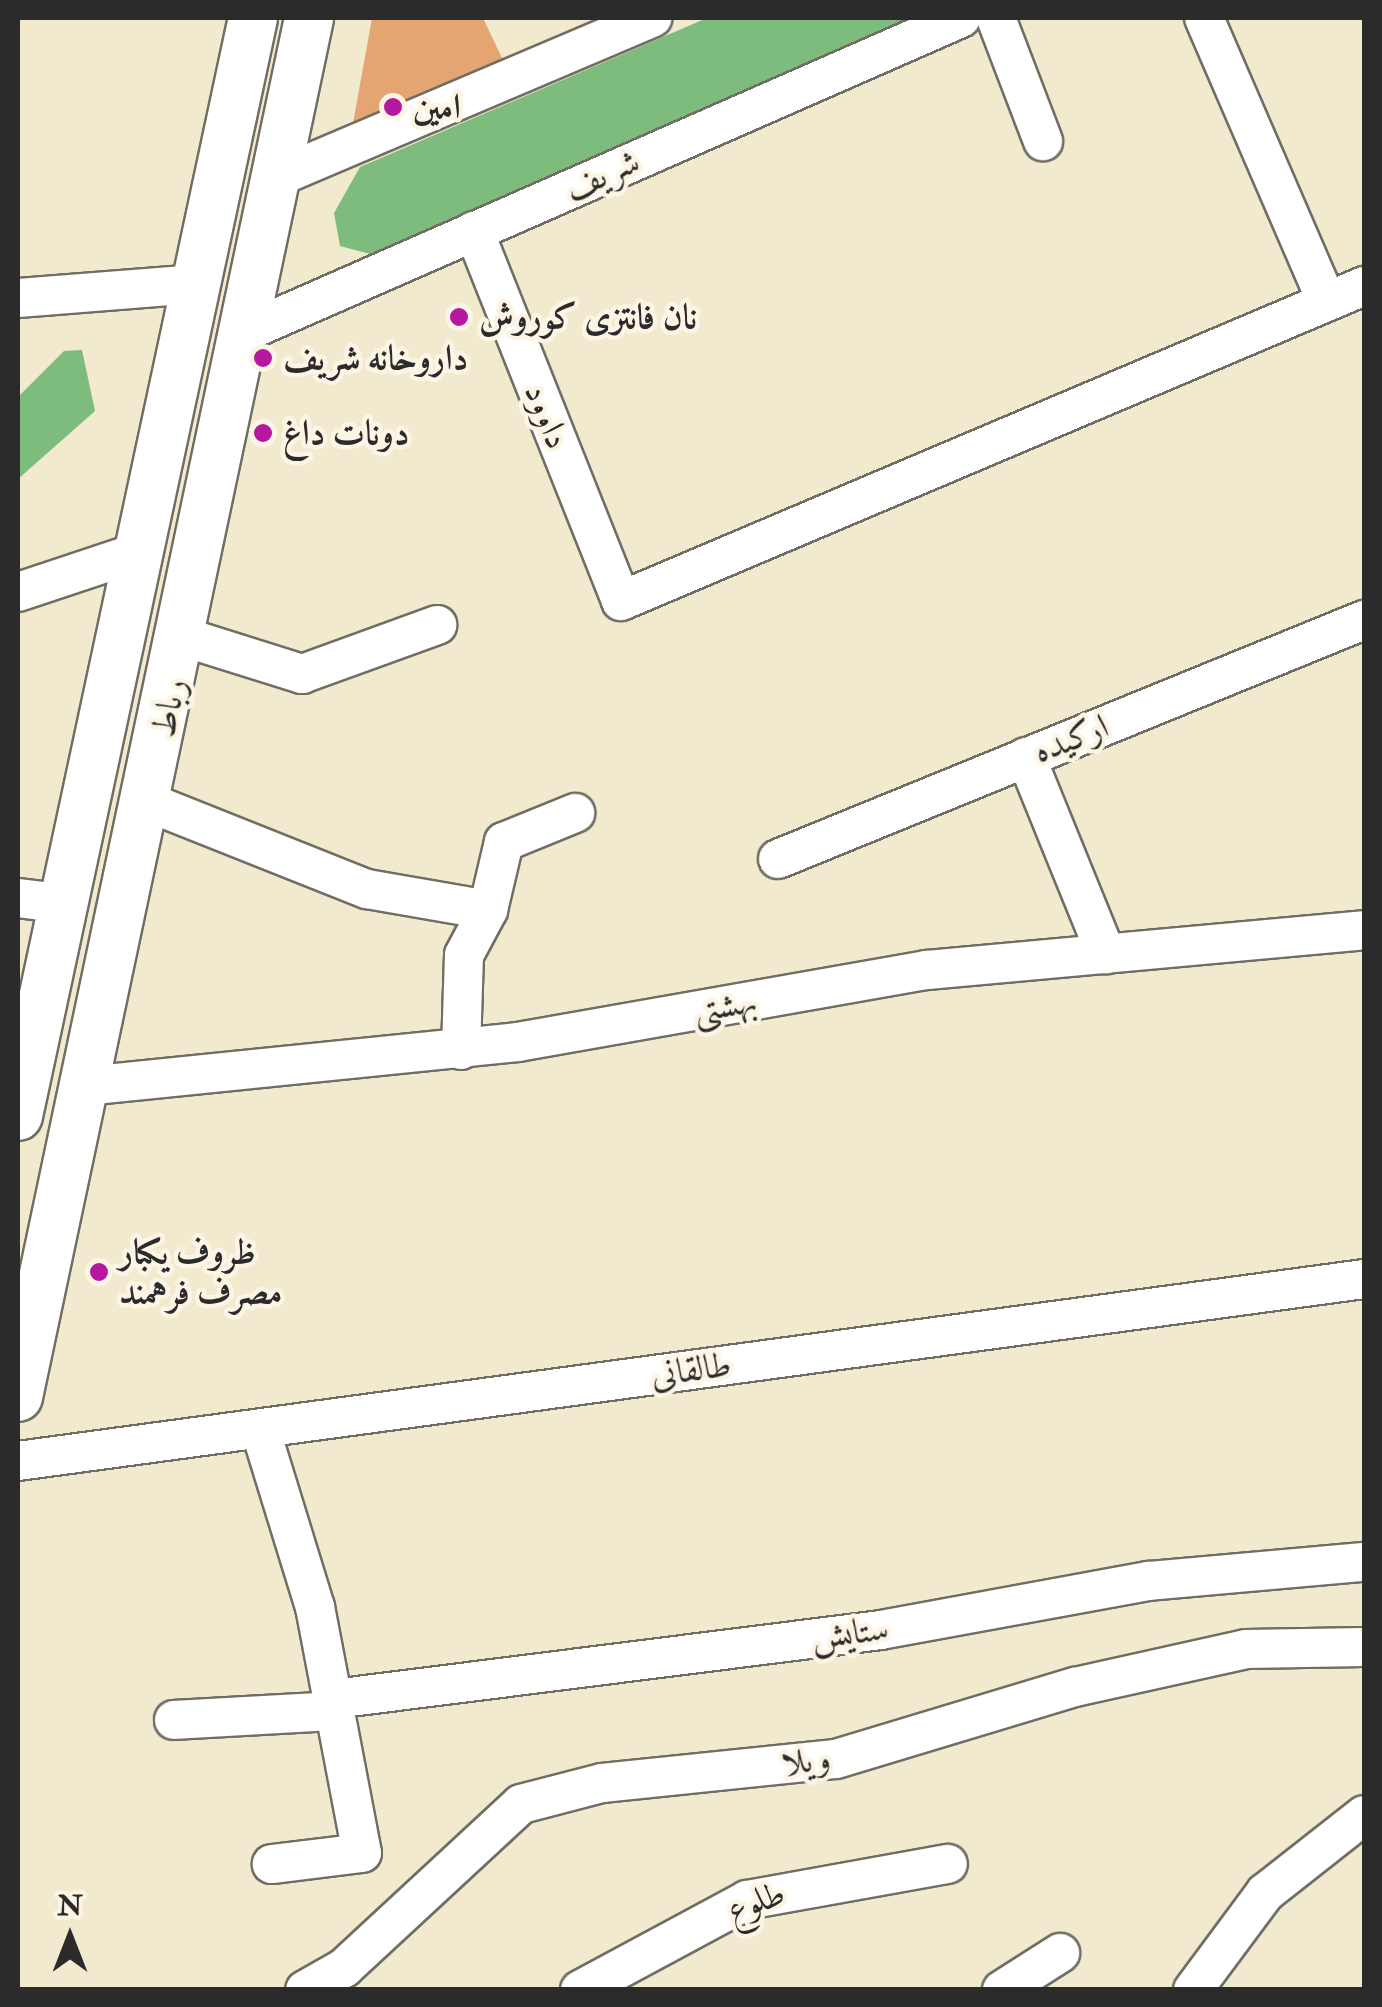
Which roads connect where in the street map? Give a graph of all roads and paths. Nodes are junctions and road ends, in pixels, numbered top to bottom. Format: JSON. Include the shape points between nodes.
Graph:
{"nodes":[{"id":1,"x":253,"y":18,"type":"edge"},
{"id":2,"x":309,"y":18,"type":"edge"},
{"id":3,"x":652,"y":18,"type":"edge"},
{"id":4,"x":961,"y":18,"type":"edge"},
{"id":5,"x":996,"y":18,"type":"edge"},
{"id":6,"x":1204,"y":18,"type":"edge"},
{"id":7,"x":1043,"y":141,"type":"dead end"},
{"id":8,"x":275,"y":178,"type":"junction"},
{"id":9,"x":474,"y":232,"type":"junction"},
{"id":10,"x":194,"y":284,"type":"junction"},
{"id":11,"x":1364,"y":286,"type":"edge"},
{"id":12,"x":20,"y":289,"type":"edge"},
{"id":13,"x":1326,"y":302,"type":"junction"},
{"id":14,"x":243,"y":333,"type":"junction"},
{"id":15,"x":141,"y":551,"type":"junction"},
{"id":16,"x":18,"y":592,"type":"edge"},
{"id":17,"x":1364,"y":620,"type":"edge"},
{"id":18,"x":437,"y":625,"type":"dead end"},
{"id":19,"x":184,"y":637,"type":"junction"},
{"id":20,"x":1026,"y":757,"type":"junction"},
{"id":21,"x":148,"y":802,"type":"junction"},
{"id":22,"x":575,"y":812,"type":"dead end"},
{"id":23,"x":778,"y":858,"type":"dead end"},
{"id":24,"x":18,"y":898,"type":"edge"},
{"id":25,"x":66,"y":904,"type":"junction"},
{"id":26,"x":488,"y":910,"type":"junction"},
{"id":27,"x":1364,"y":930,"type":"edge"},
{"id":28,"x":1106,"y":954,"type":"junction"},
{"id":29,"x":462,"y":1050,"type":"junction"},
{"id":30,"x":86,"y":1086,"type":"junction"},
{"id":31,"x":18,"y":1116,"type":"edge"},
{"id":32,"x":1364,"y":1280,"type":"edge"},
{"id":33,"x":18,"y":1397,"type":"edge"},
{"id":34,"x":262,"y":1434,"type":"junction"},
{"id":35,"x":18,"y":1462,"type":"edge"},
{"id":36,"x":1364,"y":1562,"type":"edge"},
{"id":37,"x":1364,"y":1647,"type":"edge"},
{"id":38,"x":335,"y":1705,"type":"junction"},
{"id":39,"x":174,"y":1720,"type":"dead end"},
{"id":40,"x":1364,"y":1815,"type":"edge"},
{"id":41,"x":272,"y":1864,"type":"dead end"},
{"id":42,"x":948,"y":1864,"type":"dead end"},
{"id":43,"x":1060,"y":1953,"type":"dead end"},
{"id":44,"x":305,"y":1990,"type":"edge"},
{"id":45,"x":580,"y":1990,"type":"edge"},
{"id":46,"x":1002,"y":1990,"type":"edge"},
{"id":47,"x":1193,"y":1990,"type":"edge"}],
"edges":[{"from":1,"to":10,"type":"main road","name":"رباط"},
{"from":2,"to":8,"type":"main road","name":"رباط"},
{"from":3,"to":8,"type":"street"},
{"from":4,"to":9,"type":"street","name":"شریف"},
{"from":5,"to":7,"type":"street"},
{"from":6,"to":13,"type":"street"},
{"from":8,"to":14,"type":"main road","name":"رباط"},
{"from":9,"to":13,"type":"street","name":"داوود","via":[[621,601]]},
{"from":9,"to":14,"type":"street","name":"شریف"},
{"from":10,"to":12,"type":"street"},
{"from":10,"to":15,"type":"main road","name":"رباط"},
{"from":11,"to":13,"type":"street"},
{"from":14,"to":19,"type":"main road","name":"رباط"},
{"from":15,"to":16,"type":"street"},
{"from":15,"to":25,"type":"main road","name":"رباط"},
{"from":17,"to":20,"type":"street","name":"ارکیده"},
{"from":18,"to":19,"type":"street","via":[[302,674]]},
{"from":19,"to":21,"type":"main road","name":"رباط"},
{"from":20,"to":23,"type":"street","name":"ارکیده"},
{"from":20,"to":28,"type":"street"},
{"from":21,"to":26,"type":"street","via":[[367,889]]},
{"from":21,"to":30,"type":"main road","name":"رباط"},
{"from":22,"to":26,"type":"street","via":[[504,842]]},
{"from":24,"to":25,"type":"street"},
{"from":25,"to":31,"type":"main road","name":"رباط"},
{"from":26,"to":29,"type":"street","via":[[464,955]]},
{"from":27,"to":28,"type":"street","name":"بهشتی"},
{"from":28,"to":29,"type":"street","name":"بهشتی","via":[[927,970]]},
{"from":29,"to":30,"type":"street","name":"بهشتی"},
{"from":30,"to":33,"type":"main road","name":"رباط"},
{"from":32,"to":34,"type":"street","name":"طالقانی"},
{"from":34,"to":35,"type":"street","name":"طالقانی"},
{"from":34,"to":38,"type":"street"},
{"from":36,"to":38,"type":"street","name":"ستایش","via":[[1149,1581],[882,1630]]},
{"from":37,"to":44,"type":"street","name":"ویلا","via":[[1246,1649],[1076,1687],[836,1760],[602,1783],[521,1804],[344,1968]]},
{"from":38,"to":39,"type":"street","name":"ستایش"},
{"from":38,"to":41,"type":"street","via":[[362,1852]]},
{"from":40,"to":47,"type":"street","via":[[1266,1893]]},
{"from":42,"to":45,"type":"street","name":"طلوع","via":[[747,1900]]},
{"from":43,"to":46,"type":"street"}]}
